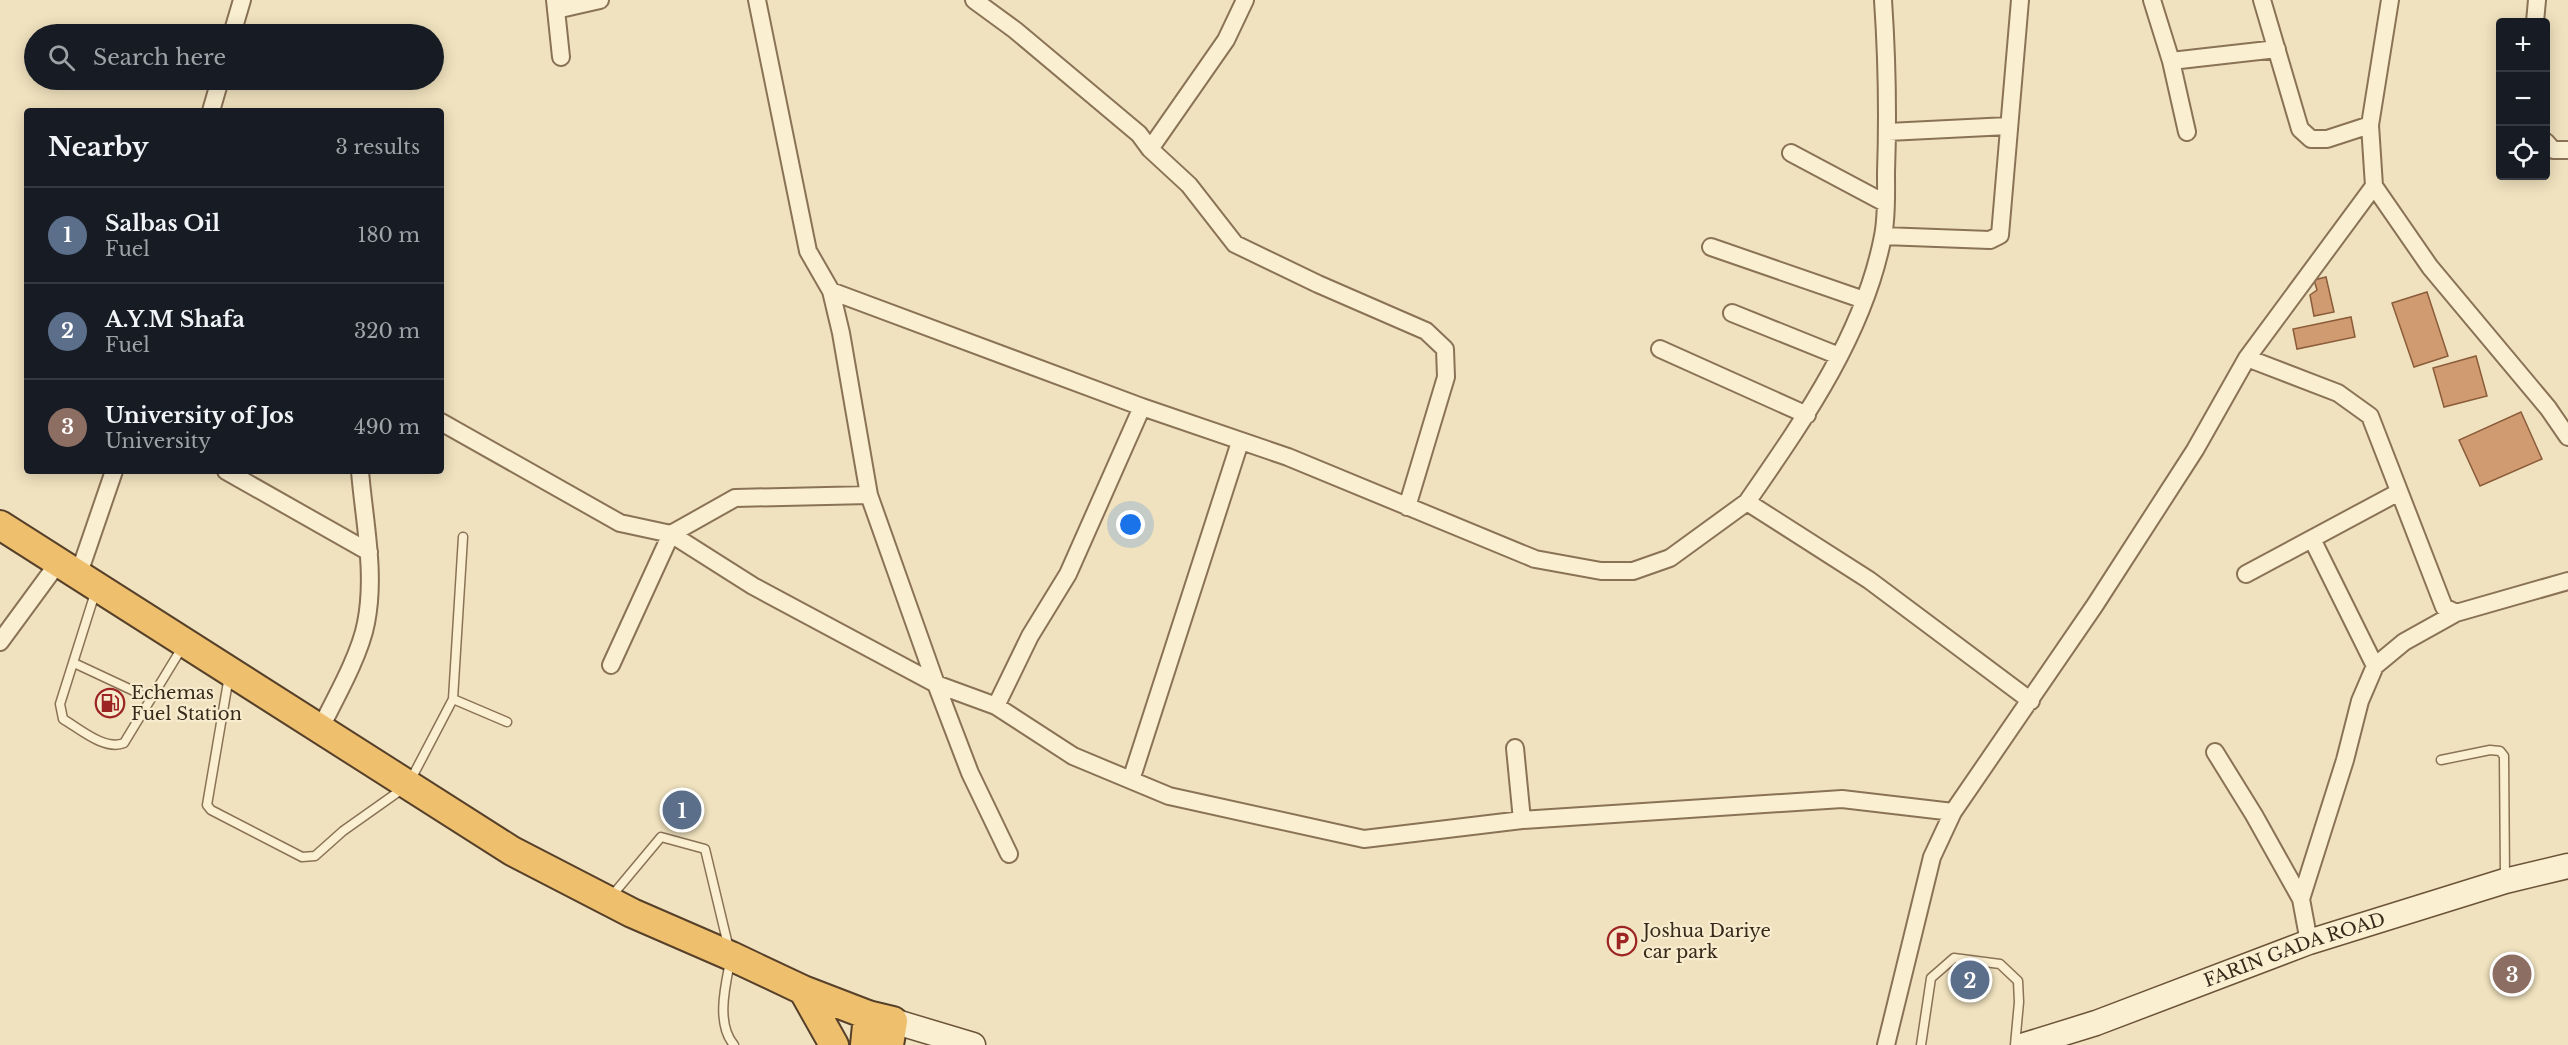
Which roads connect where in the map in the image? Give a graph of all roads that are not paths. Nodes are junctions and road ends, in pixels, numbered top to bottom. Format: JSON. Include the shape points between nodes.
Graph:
{"nodes":[{"id":1,"x":242,"y":0,"type":"edge"},
{"id":2,"x":600,"y":0,"type":"edge"},
{"id":3,"x":757,"y":0,"type":"edge"},
{"id":4,"x":974,"y":0,"type":"edge"},
{"id":5,"x":1245,"y":0,"type":"edge"},
{"id":6,"x":1883,"y":0,"type":"edge"},
{"id":7,"x":2020,"y":0,"type":"edge"},
{"id":8,"x":2152,"y":0,"type":"edge"},
{"id":9,"x":2262,"y":0,"type":"edge"},
{"id":10,"x":2390,"y":0,"type":"edge"},
{"id":11,"x":2537,"y":0,"type":"edge"},
{"id":12,"x":555,"y":5,"type":"edge"},
{"id":13,"x":2535,"y":18,"type":"edge"},
{"id":14,"x":235,"y":24,"type":"edge"},
{"id":15,"x":2277,"y":49,"type":"junction"},
{"id":16,"x":561,"y":57,"type":"dead end"},
{"id":17,"x":2171,"y":61,"type":"junction"},
{"id":18,"x":217,"y":90,"type":"edge"},
{"id":19,"x":212,"y":108,"type":"edge"},
{"id":20,"x":2370,"y":125,"type":"junction"},
{"id":21,"x":2008,"y":126,"type":"junction"},
{"id":22,"x":1888,"y":132,"type":"junction"},
{"id":23,"x":2187,"y":132,"type":"dead end"},
{"id":24,"x":2550,"y":147,"type":"edge"},
{"id":25,"x":1150,"y":149,"type":"junction"},
{"id":26,"x":2568,"y":150,"type":"edge"},
{"id":27,"x":1791,"y":153,"type":"dead end"},
{"id":28,"x":2374,"y":186,"type":"junction"},
{"id":29,"x":1885,"y":203,"type":"junction"},
{"id":30,"x":1883,"y":236,"type":"junction"},
{"id":31,"x":1711,"y":247,"type":"dead end"},
{"id":32,"x":831,"y":291,"type":"junction"},
{"id":33,"x":1864,"y":300,"type":"junction"},
{"id":34,"x":1732,"y":313,"type":"dead end"},
{"id":35,"x":1660,"y":349,"type":"dead end"},
{"id":36,"x":1839,"y":356,"type":"junction"},
{"id":37,"x":2247,"y":358,"type":"junction"},
{"id":38,"x":1142,"y":407,"type":"junction"},
{"id":39,"x":1807,"y":415,"type":"junction"},
{"id":40,"x":444,"y":425,"type":"edge"},
{"id":41,"x":2568,"y":437,"type":"edge"},
{"id":42,"x":1240,"y":442,"type":"junction"},
{"id":43,"x":113,"y":474,"type":"edge"},
{"id":44,"x":231,"y":474,"type":"edge"},
{"id":45,"x":360,"y":474,"type":"edge"},
{"id":46,"x":2399,"y":492,"type":"junction"},
{"id":47,"x":869,"y":495,"type":"junction"},
{"id":48,"x":1747,"y":502,"type":"junction"},
{"id":49,"x":1407,"y":507,"type":"junction"},
{"id":50,"x":0,"y":525,"type":"edge"},
{"id":51,"x":671,"y":534,"type":"junction"},
{"id":52,"x":464,"y":537,"type":"dead end"},
{"id":53,"x":2312,"y":539,"type":"junction"},
{"id":54,"x":369,"y":552,"type":"junction"},
{"id":55,"x":2246,"y":574,"type":"dead end"},
{"id":56,"x":78,"y":576,"type":"junction"},
{"id":57,"x":2568,"y":581,"type":"edge"},
{"id":58,"x":2456,"y":614,"type":"junction"},
{"id":59,"x":0,"y":642,"type":"edge"},
{"id":60,"x":184,"y":643,"type":"junction"},
{"id":61,"x":74,"y":663,"type":"junction"},
{"id":62,"x":611,"y":665,"type":"dead end"},
{"id":63,"x":2375,"y":666,"type":"junction"},
{"id":64,"x":230,"y":672,"type":"junction"},
{"id":65,"x":936,"y":684,"type":"junction"},
{"id":66,"x":151,"y":699,"type":"junction"},
{"id":67,"x":453,"y":699,"type":"junction"},
{"id":68,"x":2031,"y":701,"type":"junction"},
{"id":69,"x":996,"y":706,"type":"junction"},
{"id":70,"x":507,"y":722,"type":"dead end"},
{"id":71,"x":320,"y":729,"type":"junction"},
{"id":72,"x":1515,"y":748,"type":"dead end"},
{"id":73,"x":2215,"y":752,"type":"dead end"},
{"id":74,"x":2441,"y":760,"type":"dead end"},
{"id":75,"x":1131,"y":780,"type":"junction"},
{"id":76,"x":408,"y":785,"type":"junction"},
{"id":77,"x":1953,"y":812,"type":"junction"},
{"id":78,"x":1522,"y":820,"type":"junction"},
{"id":79,"x":1009,"y":854,"type":"dead end"},
{"id":80,"x":2568,"y":866,"type":"edge"},
{"id":81,"x":2505,"y":881,"type":"junction"},
{"id":82,"x":2301,"y":899,"type":"junction"},
{"id":83,"x":608,"y":901,"type":"junction"},
{"id":84,"x":2309,"y":942,"type":"junction"},
{"id":85,"x":731,"y":956,"type":"junction"},
{"id":86,"x":803,"y":990,"type":"junction"},
{"id":87,"x":883,"y":1027,"type":"edge"},
{"id":88,"x":2077,"y":1037,"type":"edge"},
{"id":89,"x":734,"y":1045,"type":"edge"},
{"id":90,"x":834,"y":1045,"type":"edge"},
{"id":91,"x":865,"y":1045,"type":"edge"},
{"id":92,"x":973,"y":1045,"type":"edge"},
{"id":93,"x":1886,"y":1045,"type":"edge"},
{"id":94,"x":1921,"y":1045,"type":"edge"},
{"id":95,"x":2015,"y":1045,"type":"edge"},
{"id":96,"x":2025,"y":1045,"type":"edge"}],
"edges":[{"from":1,"to":14,"type":"street"},
{"from":2,"to":12,"type":"street"},
{"from":3,"to":32,"type":"street","via":[[808,252]]},
{"from":4,"to":25,"type":"street","via":[[1139,134]]},
{"from":5,"to":25,"type":"street","via":[[1226,40]]},
{"from":6,"to":22,"type":"street"},
{"from":7,"to":21,"type":"street"},
{"from":8,"to":17,"type":"street"},
{"from":9,"to":15,"type":"street"},
{"from":10,"to":20,"type":"street"},
{"from":11,"to":13,"type":"street"},
{"from":12,"to":16,"type":"street"},
{"from":15,"to":17,"type":"street"},
{"from":15,"to":20,"type":"street","via":[[2300,129],[2311,139],[2327,139]]},
{"from":17,"to":23,"type":"street"},
{"from":18,"to":19,"type":"street"},
{"from":20,"to":28,"type":"street"},
{"from":21,"to":22,"type":"street"},
{"from":21,"to":30,"type":"street","via":[[2000,235]]},
{"from":22,"to":29,"type":"street"},
{"from":24,"to":26,"type":"street"},
{"from":25,"to":49,"type":"street","via":[[1189,185],[1235,244],[1426,331],[1445,349],[1446,377]]},
{"from":27,"to":29,"type":"street"},
{"from":28,"to":37,"type":"street"},
{"from":28,"to":41,"type":"street","via":[[2430,267]]},
{"from":29,"to":30,"type":"street"},
{"from":30,"to":33,"type":"street"},
{"from":31,"to":33,"type":"street"},
{"from":32,"to":38,"type":"street"},
{"from":32,"to":47,"type":"street"},
{"from":33,"to":36,"type":"street"},
{"from":34,"to":36,"type":"street"},
{"from":35,"to":39,"type":"street"},
{"from":36,"to":39,"type":"street"},
{"from":37,"to":46,"type":"street","via":[[2338,393],[2360,407],[2370,416]]},
{"from":37,"to":68,"type":"street","via":[[2195,450]]},
{"from":38,"to":42,"type":"street"},
{"from":38,"to":69,"type":"street","via":[[1068,574],[1030,636]]},
{"from":39,"to":48,"type":"street"},
{"from":40,"to":51,"type":"street","via":[[620,523]]},
{"from":42,"to":49,"type":"street"},
{"from":42,"to":75,"type":"street"},
{"from":43,"to":56,"type":"street"},
{"from":44,"to":54,"type":"street"},
{"from":45,"to":54,"type":"street"},
{"from":46,"to":53,"type":"street"},
{"from":46,"to":58,"type":"street","via":[[2444,607]]},
{"from":47,"to":51,"type":"street","via":[[735,498]]},
{"from":47,"to":65,"type":"street"},
{"from":48,"to":49,"type":"street","via":[[1670,558],[1633,571],[1601,571],[1535,559]]},
{"from":48,"to":68,"type":"street","via":[[1869,580]]},
{"from":50,"to":56,"type":"highway"},
{"from":51,"to":62,"type":"street"},
{"from":51,"to":65,"type":"street","via":[[753,586]]},
{"from":52,"to":67,"type":"lane"},
{"from":53,"to":55,"type":"street"},
{"from":53,"to":63,"type":"street"},
{"from":54,"to":71,"type":"street","via":[[366,625]]},
{"from":56,"to":59,"type":"street"},
{"from":56,"to":60,"type":"highway"},
{"from":56,"to":61,"type":"lane"},
{"from":57,"to":58,"type":"street"},
{"from":58,"to":63,"type":"street","via":[[2404,642]]},
{"from":60,"to":64,"type":"highway"},
{"from":60,"to":66,"type":"lane"},
{"from":61,"to":66,"type":"lane"},
{"from":61,"to":66,"type":"lane","via":[[60,704],[63,719],[107,744],[116,747],[124,743]]},
{"from":63,"to":82,"type":"street","via":[[2360,701]]},
{"from":64,"to":71,"type":"highway"},
{"from":64,"to":76,"type":"lane","via":[[207,799],[212,810],[302,858],[309,858]]},
{"from":65,"to":69,"type":"street"},
{"from":65,"to":79,"type":"street","via":[[970,773]]},
{"from":67,"to":70,"type":"lane"},
{"from":67,"to":76,"type":"lane"},
{"from":68,"to":77,"type":"street"},
{"from":69,"to":75,"type":"street","via":[[1073,756]]},
{"from":71,"to":76,"type":"highway"},
{"from":72,"to":78,"type":"street"},
{"from":73,"to":82,"type":"street"},
{"from":74,"to":81,"type":"lane","via":[[2490,750],[2505,756]]},
{"from":75,"to":78,"type":"street","via":[[1169,796],[1364,839]]},
{"from":76,"to":83,"type":"highway","via":[[512,851]]},
{"from":77,"to":78,"type":"street","via":[[1842,799]]},
{"from":77,"to":93,"type":"street","via":[[1932,857]]},
{"from":80,"to":81,"type":"main road","name":"FARIN GADA ROAD"},
{"from":81,"to":84,"type":"main road","name":"FARIN GADA ROAD"},
{"from":82,"to":84,"type":"street"},
{"from":83,"to":85,"type":"highway"},
{"from":83,"to":85,"type":"lane","via":[[661,837],[705,849]]},
{"from":84,"to":88,"type":"main road","name":"FARIN GADA ROAD"},
{"from":85,"to":86,"type":"highway"},
{"from":85,"to":89,"type":"lane","via":[[724,996],[726,1036]]},
{"from":86,"to":87,"type":"highway"},
{"from":86,"to":90,"type":"highway"},
{"from":87,"to":91,"type":"highway"},
{"from":87,"to":92,"type":"main road"},
{"from":88,"to":96,"type":"main road","name":"FARIN GADA ROAD"},
{"from":94,"to":95,"type":"lane","via":[[1931,978],[1954,958],[2000,964],[2018,981]]}]}
